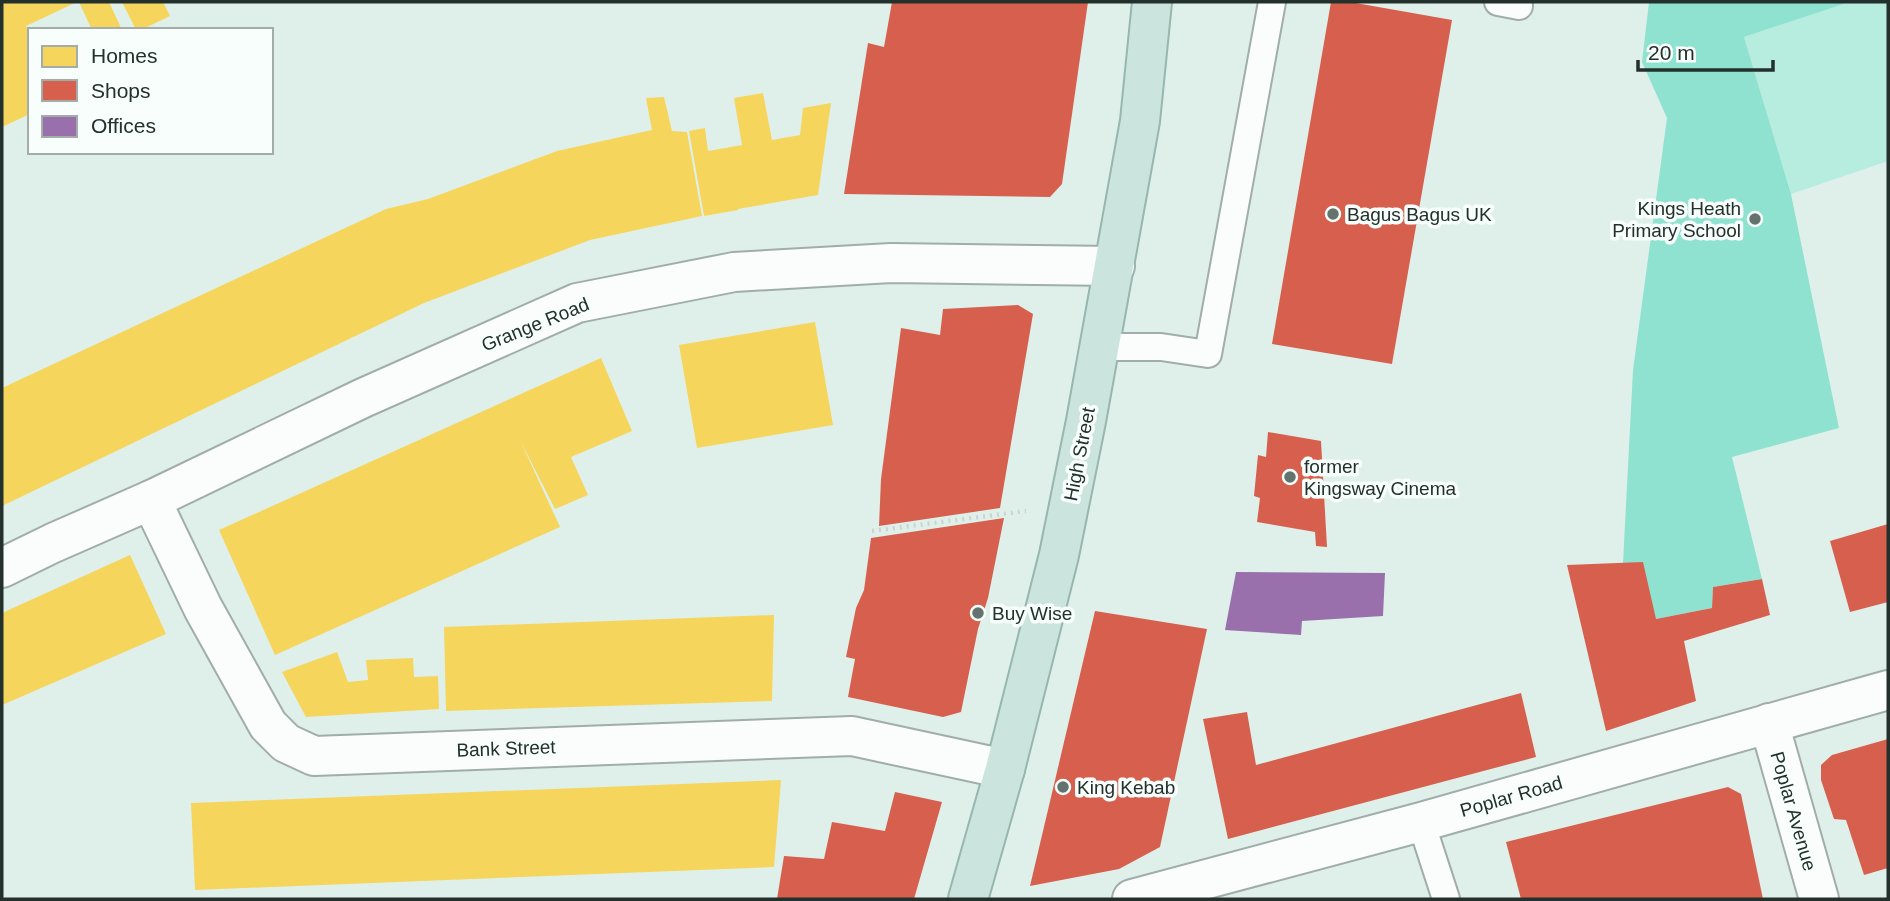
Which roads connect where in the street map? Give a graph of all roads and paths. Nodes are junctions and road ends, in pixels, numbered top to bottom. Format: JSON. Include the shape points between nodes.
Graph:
{"nodes":[{"id":1,"x":1152,"y":2,"type":"edge"},
{"id":2,"x":1272,"y":2,"type":"edge"},
{"id":3,"x":1115,"y":266,"type":"junction"},
{"id":4,"x":1100,"y":347,"type":"junction"},
{"id":5,"x":151,"y":500,"type":"junction"},
{"id":6,"x":1069,"y":505,"type":"junction"},
{"id":7,"x":872,"y":531,"type":"dead end"},
{"id":8,"x":2,"y":568,"type":"edge"},
{"id":9,"x":1888,"y":690,"type":"edge"},
{"id":10,"x":1769,"y":723,"type":"junction"},
{"id":11,"x":1004,"y":769,"type":"junction"},
{"id":12,"x":1421,"y":822,"type":"junction"},
{"id":13,"x":968,"y":899,"type":"edge"},
{"id":14,"x":1132,"y":899,"type":"edge"},
{"id":15,"x":1447,"y":899,"type":"edge"},
{"id":16,"x":1819,"y":899,"type":"edge"}],
"edges":[{"from":1,"to":3,"type":"highway","name":"High Street","via":[[1140,121]]},
{"from":2,"to":4,"type":"lane","via":[[1208,354],[1161,347]]},
{"from":3,"to":4,"type":"highway","name":"High Street"},
{"from":3,"to":5,"type":"street","name":"Grange Road","via":[[891,263],[734,272],[578,303],[363,398]]},
{"from":4,"to":6,"type":"highway","name":"High Street"},
{"from":5,"to":8,"type":"street","name":"Grange Road"},
{"from":5,"to":11,"type":"street","name":"Bank Street","via":[[203,608],[268,725],[286,743],[314,755],[852,736]]},
{"from":6,"to":7,"type":"path"},
{"from":6,"to":11,"type":"highway","name":"High Street"},
{"from":9,"to":10,"type":"street","name":"Poplar Road"},
{"from":10,"to":12,"type":"street","name":"Poplar Road"},
{"from":10,"to":16,"type":"street","name":"Poplar Avenue"},
{"from":11,"to":13,"type":"highway","name":"High Street"},
{"from":12,"to":14,"type":"street","name":"Poplar Road"},
{"from":12,"to":15,"type":"lane"}]}
